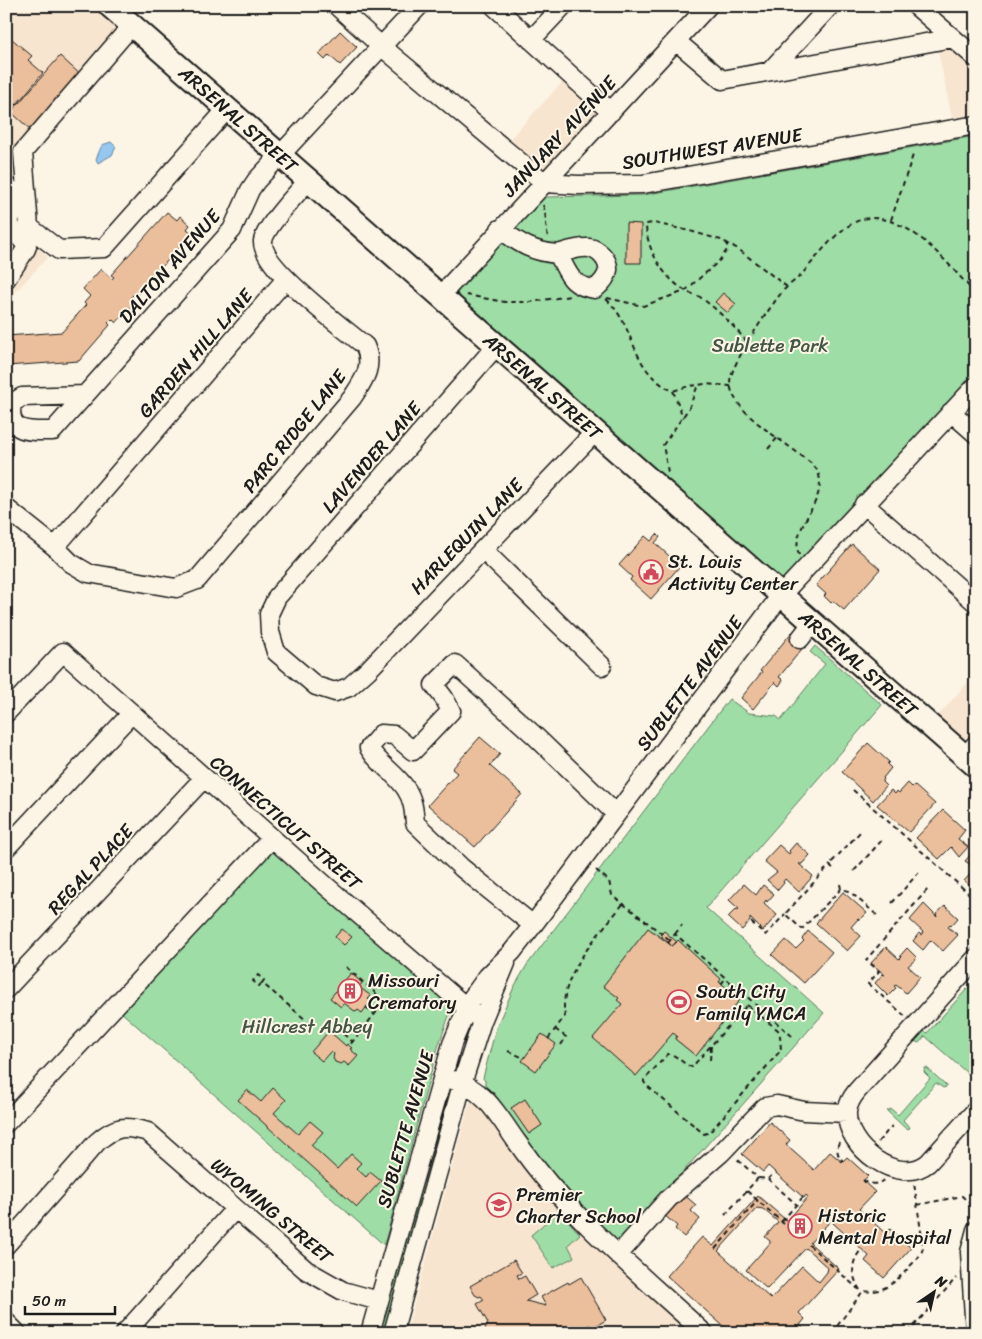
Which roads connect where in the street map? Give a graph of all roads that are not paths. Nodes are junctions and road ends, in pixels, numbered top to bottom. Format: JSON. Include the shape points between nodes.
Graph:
{"nodes":[{"id":1,"x":110,"y":6,"type":"edge"},
{"id":2,"x":337,"y":6,"type":"edge"},
{"id":3,"x":419,"y":6,"type":"edge"},
{"id":4,"x":494,"y":6,"type":"edge"},
{"id":5,"x":563,"y":6,"type":"edge"},
{"id":6,"x":708,"y":6,"type":"edge"},
{"id":7,"x":830,"y":6,"type":"edge"},
{"id":8,"x":916,"y":6,"type":"edge"},
{"id":9,"x":132,"y":25,"type":"junction"},
{"id":10,"x":953,"y":38,"type":"junction"},
{"id":11,"x":531,"y":40,"type":"junction"},
{"id":12,"x":676,"y":41,"type":"junction"},
{"id":13,"x":382,"y":46,"type":"junction"},
{"id":14,"x":976,"y":58,"type":"edge"},
{"id":15,"x":770,"y":71,"type":"junction"},
{"id":16,"x":228,"y":108,"type":"junction"},
{"id":17,"x":612,"y":112,"type":"junction"},
{"id":18,"x":976,"y":125,"type":"edge"},
{"id":19,"x":280,"y":154,"type":"junction"},
{"id":20,"x":309,"y":180,"type":"junction"},
{"id":21,"x":545,"y":182,"type":"junction"},
{"id":22,"x":6,"y":186,"type":"edge"},
{"id":23,"x":8,"y":227,"type":"edge"},
{"id":24,"x":500,"y":230,"type":"junction"},
{"id":25,"x":556,"y":253,"type":"road end"},
{"id":26,"x":6,"y":279,"type":"edge"},
{"id":27,"x":286,"y":279,"type":"junction"},
{"id":28,"x":440,"y":296,"type":"junction"},
{"id":29,"x":497,"y":345,"type":"junction"},
{"id":30,"x":976,"y":386,"type":"edge"},
{"id":31,"x":84,"y":395,"type":"dead end"},
{"id":32,"x":951,"y":412,"type":"junction"},
{"id":33,"x":596,"y":431,"type":"junction"},
{"id":34,"x":976,"y":434,"type":"edge"},
{"id":35,"x":864,"y":504,"type":"junction"},
{"id":36,"x":6,"y":508,"type":"edge"},
{"id":37,"x":55,"y":547,"type":"junction"},
{"id":38,"x":483,"y":550,"type":"junction"},
{"id":39,"x":782,"y":594,"type":"junction"},
{"id":40,"x":277,"y":597,"type":"joint"},
{"id":41,"x":976,"y":603,"type":"edge"},
{"id":42,"x":602,"y":666,"type":"dead end"},
{"id":43,"x":6,"y":713,"type":"edge"},
{"id":44,"x":132,"y":713,"type":"junction"},
{"id":45,"x":972,"y":755,"type":"edge"},
{"id":46,"x":204,"y":778,"type":"junction"},
{"id":47,"x":616,"y":814,"type":"junction"},
{"id":48,"x":272,"y":838,"type":"junction"},
{"id":49,"x":6,"y":848,"type":"edge"},
{"id":50,"x":532,"y":925,"type":"junction"},
{"id":51,"x":512,"y":952,"type":"junction"},
{"id":52,"x":976,"y":958,"type":"edge"},
{"id":53,"x":6,"y":989,"type":"edge"},
{"id":54,"x":467,"y":1007,"type":"junction"},
{"id":55,"x":482,"y":1021,"type":"junction"},
{"id":56,"x":442,"y":1076,"type":"junction"},
{"id":57,"x":462,"y":1082,"type":"junction"},
{"id":58,"x":976,"y":1110,"type":"edge"},
{"id":59,"x":847,"y":1113,"type":"junction"},
{"id":60,"x":6,"y":1123,"type":"edge"},
{"id":61,"x":235,"y":1209,"type":"junction"},
{"id":62,"x":976,"y":1230,"type":"edge"},
{"id":63,"x":6,"y":1245,"type":"edge"},
{"id":64,"x":618,"y":1255,"type":"junction"},
{"id":65,"x":379,"y":1301,"type":"junction"},
{"id":66,"x":125,"y":1333,"type":"edge"},
{"id":67,"x":370,"y":1333,"type":"edge"},
{"id":68,"x":393,"y":1333,"type":"edge"},
{"id":69,"x":704,"y":1333,"type":"edge"},
{"id":70,"x":975,"y":1333,"type":"edge"}],
"edges":[{"from":1,"to":9,"type":"main road","name":"ARSENAL STREET"},
{"from":2,"to":13,"type":"street"},
{"from":3,"to":13,"type":"street","name":"DALTON AVENUE"},
{"from":4,"to":11,"type":"street"},
{"from":5,"to":11,"type":"street"},
{"from":6,"to":12,"type":"street","name":"JANUARY AVENUE"},
{"from":7,"to":15,"type":"street"},
{"from":8,"to":10,"type":"street"},
{"from":9,"to":16,"type":"main road","name":"ARSENAL STREET"},
{"from":9,"to":16,"type":"street","via":[[23,152],[29,227],[59,250],[104,248]]},
{"from":10,"to":14,"type":"street"},
{"from":10,"to":15,"type":"street"},
{"from":11,"to":17,"type":"street"},
{"from":12,"to":15,"type":"street","via":[[722,80]]},
{"from":12,"to":17,"type":"street","name":"JANUARY AVENUE"},
{"from":13,"to":19,"type":"street","name":"DALTON AVENUE"},
{"from":13,"to":21,"type":"street"},
{"from":16,"to":19,"type":"main road","name":"ARSENAL STREET"},
{"from":17,"to":21,"type":"street","name":"JANUARY AVENUE"},
{"from":18,"to":21,"type":"street","name":"SOUTHWEST AVENUE","via":[[644,184]]},
{"from":19,"to":20,"type":"main road","name":"ARSENAL STREET"},
{"from":19,"to":31,"type":"street","name":"DALTON AVENUE","via":[[250,190],[232,230]]},
{"from":20,"to":27,"type":"street","via":[[269,227],[263,240],[271,262]]},
{"from":20,"to":28,"type":"main road","name":"ARSENAL STREET"},
{"from":21,"to":24,"type":"street","name":"JANUARY AVENUE"},
{"from":22,"to":23,"type":"street","via":[[10,189]]},
{"from":23,"to":26,"type":"street","via":[[27,246]]},
{"from":24,"to":25,"type":"street","via":[[539,252]]},
{"from":24,"to":28,"type":"street","name":"JANUARY AVENUE"},
{"from":27,"to":37,"type":"street","name":"GARDEN HILL LANE"},
{"from":27,"to":37,"type":"street","name":"PARC RIDGE LANE","via":[[365,346],[370,357],[365,376],[352,398],[197,580],[174,587],[88,573],[71,563]]},
{"from":28,"to":29,"type":"main road","name":"ARSENAL STREET"},
{"from":29,"to":33,"type":"main road","name":"ARSENAL STREET"},
{"from":29,"to":40,"type":"street","name":"LAVENDER LANE"},
{"from":30,"to":32,"type":"street","name":"SUBLETTE AVENUE"},
{"from":32,"to":34,"type":"street"},
{"from":32,"to":35,"type":"street","name":"SUBLETTE AVENUE"},
{"from":33,"to":38,"type":"street","name":"HARLEQUIN LANE"},
{"from":33,"to":39,"type":"main road","name":"ARSENAL STREET"},
{"from":35,"to":39,"type":"street","name":"SUBLETTE AVENUE"},
{"from":35,"to":41,"type":"street"},
{"from":36,"to":37,"type":"street"},
{"from":38,"to":40,"type":"street","name":"HARLEQUIN LANE","via":[[368,670],[349,687],[335,692],[316,686],[276,652],[269,614]]},
{"from":38,"to":42,"type":"street"},
{"from":39,"to":45,"type":"main road","name":"ARSENAL STREET","via":[[807,630]]},
{"from":39,"to":47,"type":"street","name":"SUBLETTE AVENUE"},
{"from":43,"to":44,"type":"street","name":"CONNECTICUT STREET","via":[[63,652]]},
{"from":44,"to":46,"type":"street","name":"CONNECTICUT STREET"},
{"from":44,"to":49,"type":"street"},
{"from":46,"to":48,"type":"street","name":"CONNECTICUT STREET"},
{"from":46,"to":53,"type":"street","name":"REGAL PLACE"},
{"from":47,"to":50,"type":"street","name":"SUBLETTE AVENUE"},
{"from":47,"to":50,"type":"street","via":[[455,664],[434,685],[451,711],[413,751],[394,735],[381,734],[369,748],[374,758],[406,788],[413,804],[415,823],[462,868]]},
{"from":48,"to":54,"type":"street","name":"CONNECTICUT STREET"},
{"from":48,"to":60,"type":"street"},
{"from":50,"to":51,"type":"street","name":"SUBLETTE AVENUE"},
{"from":51,"to":54,"type":"street","name":"SUBLETTE AVENUE","via":[[488,977]]},
{"from":51,"to":55,"type":"street","name":"SUBLETTE AVENUE"},
{"from":52,"to":59,"type":"street","via":[[857,1091]]},
{"from":54,"to":55,"type":"street","name":"CONNECTICUT STREET"},
{"from":54,"to":56,"type":"street","name":"SUBLETTE AVENUE"},
{"from":55,"to":57,"type":"street","name":"SUBLETTE AVENUE"},
{"from":56,"to":57,"type":"street"},
{"from":56,"to":65,"type":"street","name":"SUBLETTE AVENUE"},
{"from":57,"to":64,"type":"street","via":[[489,1102],[546,1182],[574,1214]]},
{"from":57,"to":68,"type":"street","name":"SUBLETTE AVENUE"},
{"from":58,"to":59,"type":"street","via":[[928,1163],[921,1169],[909,1171],[888,1167],[868,1154],[852,1132]]},
{"from":59,"to":64,"type":"street","via":[[804,1111],[777,1104],[765,1108],[721,1153],[669,1198]]},
{"from":61,"to":63,"type":"street","name":"WYOMING STREET","via":[[148,1132],[133,1127],[120,1128],[107,1132],[97,1142]]},
{"from":61,"to":65,"type":"street","name":"WYOMING STREET","via":[[306,1270],[342,1291]]},
{"from":61,"to":66,"type":"street"},
{"from":62,"to":70,"type":"street","via":[[970,1252]]},
{"from":64,"to":69,"type":"street"},
{"from":65,"to":67,"type":"street","name":"SUBLETTE AVENUE"}]}
